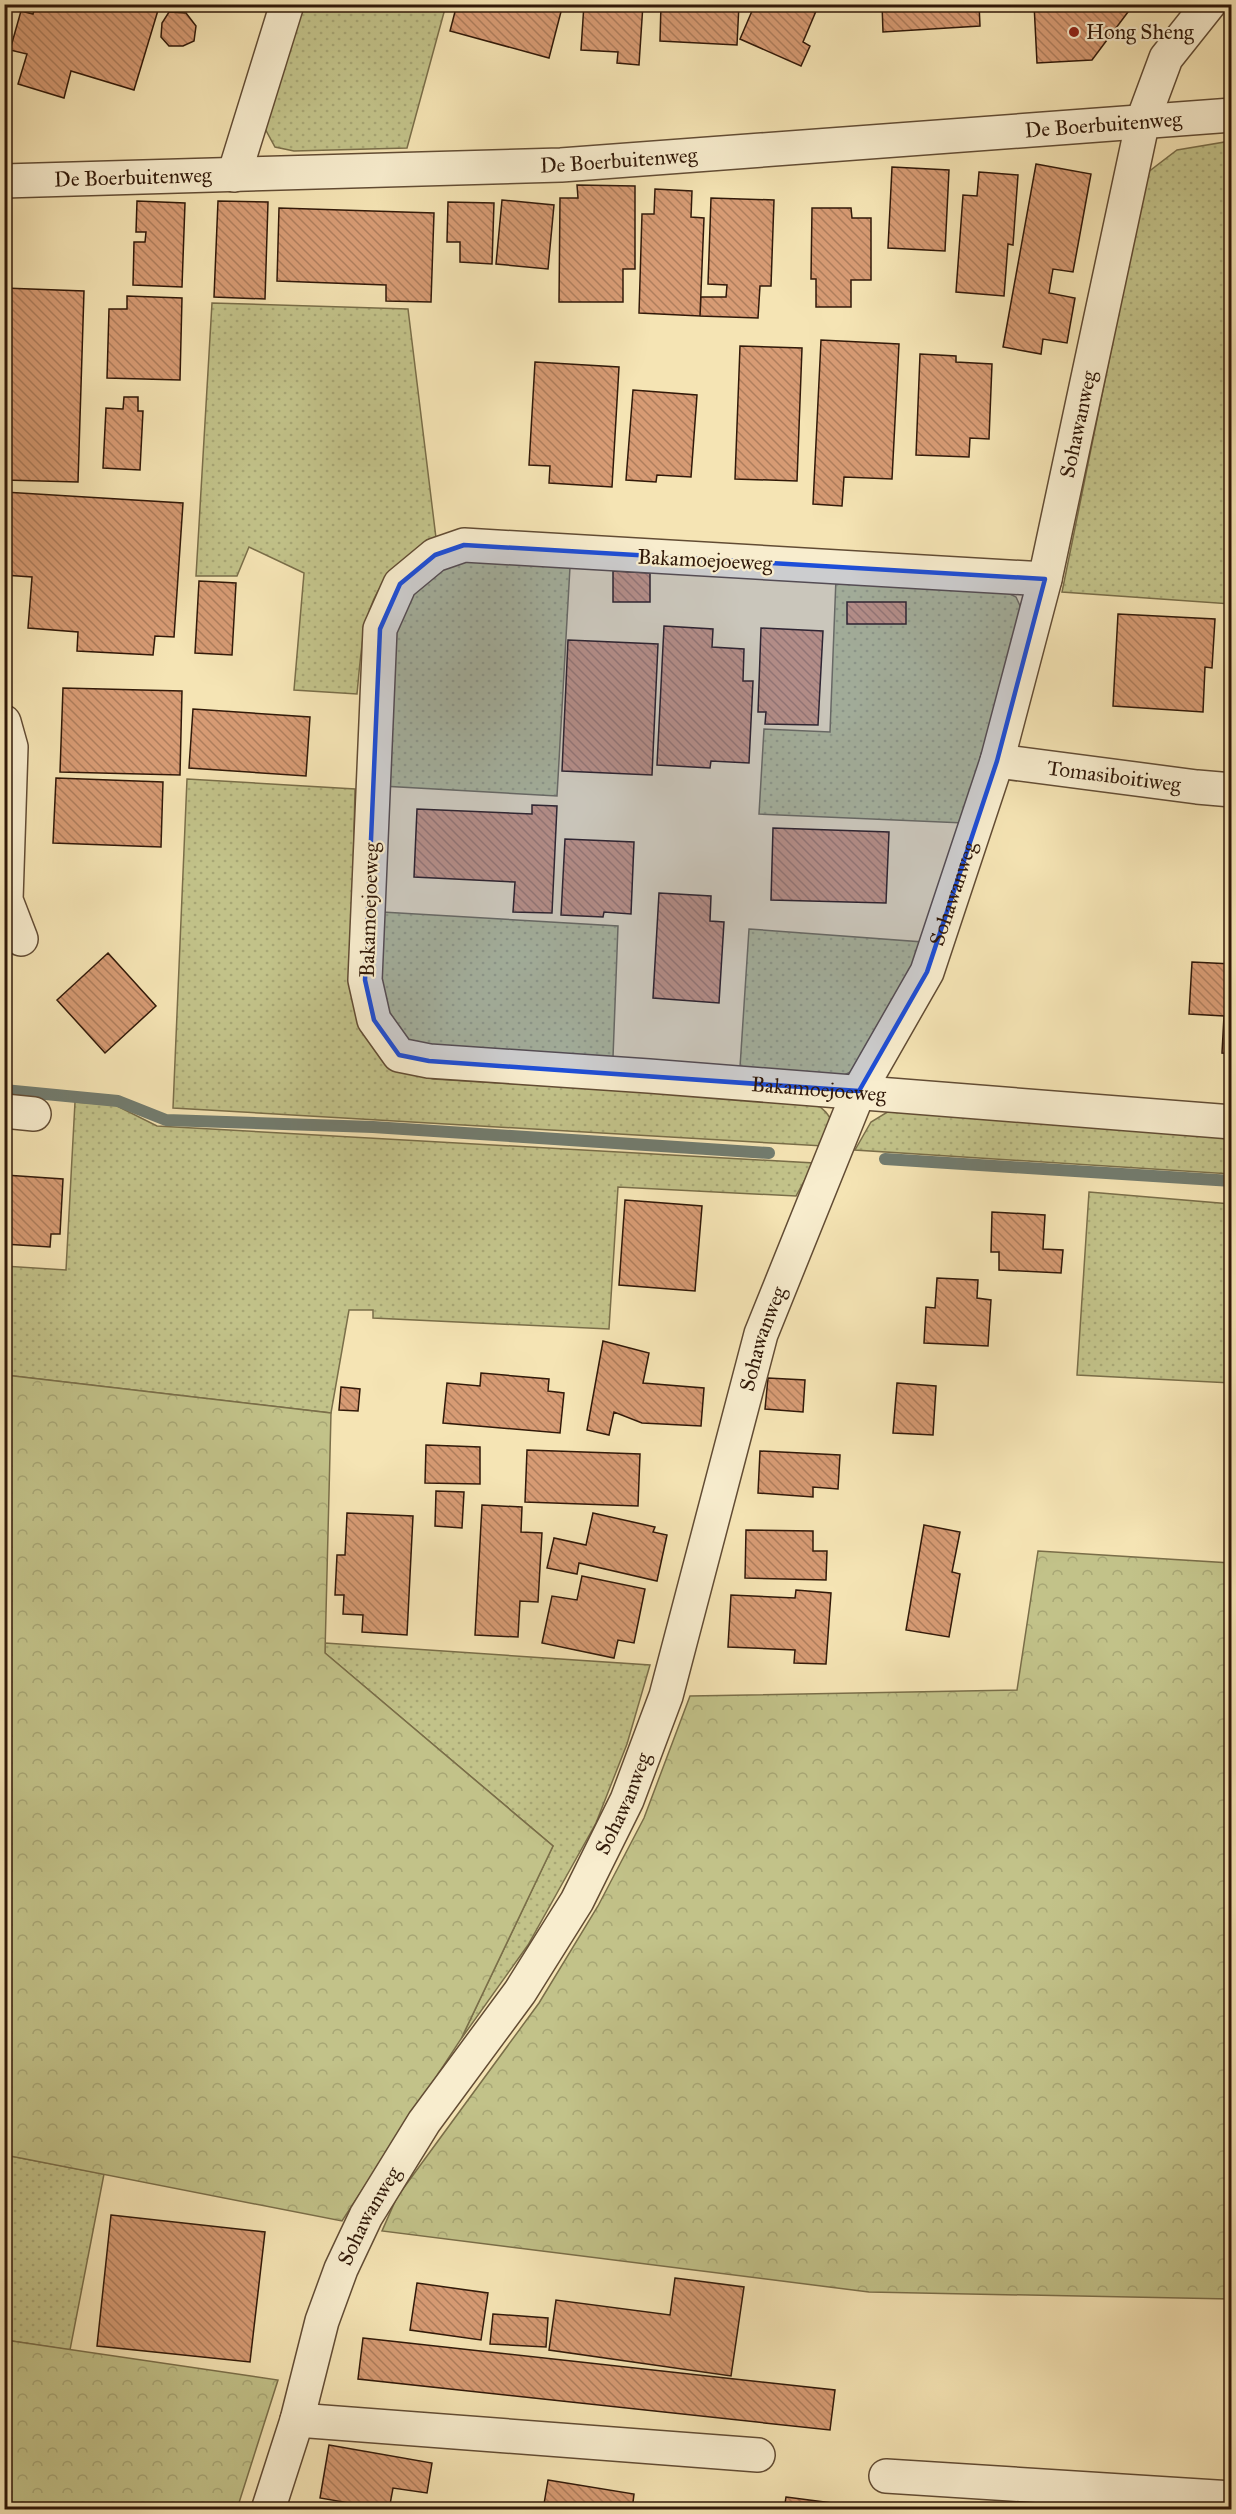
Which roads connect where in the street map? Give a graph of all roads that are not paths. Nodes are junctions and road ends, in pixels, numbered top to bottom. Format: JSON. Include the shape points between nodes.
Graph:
{"nodes":[{"id":1,"x":287,"y":4,"type":"edge"},
{"id":2,"x":1209,"y":4,"type":"edge"},
{"id":3,"x":1232,"y":114,"type":"edge"},
{"id":4,"x":1143,"y":120,"type":"junction"},
{"id":5,"x":234,"y":175,"type":"junction"},
{"id":6,"x":4,"y":181,"type":"edge"},
{"id":7,"x":1045,"y":579,"type":"junction"},
{"id":8,"x":4,"y":722,"type":"edge"},
{"id":9,"x":998,"y":761,"type":"junction"},
{"id":10,"x":1232,"y":790,"type":"edge"},
{"id":11,"x":21,"y":939,"type":"dead end"},
{"id":12,"x":859,"y":1091,"type":"junction"},
{"id":13,"x":1232,"y":1122,"type":"edge"},
{"id":14,"x":297,"y":2420,"type":"junction"},
{"id":15,"x":758,"y":2455,"type":"dead end"},
{"id":16,"x":886,"y":2476,"type":"dead end"},
{"id":17,"x":1232,"y":2498,"type":"edge"},
{"id":18,"x":268,"y":2510,"type":"edge"}],
"edges":[{"from":1,"to":5,"type":"street"},
{"from":2,"to":4,"type":"street","name":"Sohawanweg","via":[[1166,58]]},
{"from":3,"to":4,"type":"street","name":"De Boerbuitenweg"},
{"from":4,"to":5,"type":"street","name":"De Boerbuitenweg","via":[[561,165]]},
{"from":4,"to":7,"type":"street","name":"Sohawanweg"},
{"from":5,"to":6,"type":"street","name":"De Boerbuitenweg"},
{"from":7,"to":9,"type":"street","name":"Sohawanweg"},
{"from":7,"to":12,"type":"street","name":"Bakamoejoeweg","via":[[464,545],[435,555],[400,584],[380,629],[365,980],[374,1020],[399,1055],[429,1062]]},
{"from":8,"to":11,"type":"street","via":[[11,747],[6,900]]},
{"from":9,"to":10,"type":"street","name":"Tomasiboitiweg"},
{"from":9,"to":12,"type":"street","name":"Sohawanweg","via":[[927,972]]},
{"from":12,"to":13,"type":"street","name":"Bakamoejoeweg"},
{"from":12,"to":14,"type":"street","name":"Sohawanweg","via":[[761,1334],[666,1696],[627,1800],[577,1901],[520,1992],[423,2122],[366,2216],[340,2269],[322,2321]]},
{"from":14,"to":15,"type":"street"},
{"from":14,"to":18,"type":"street","name":"Sohawanweg"},
{"from":16,"to":17,"type":"street"}]}
